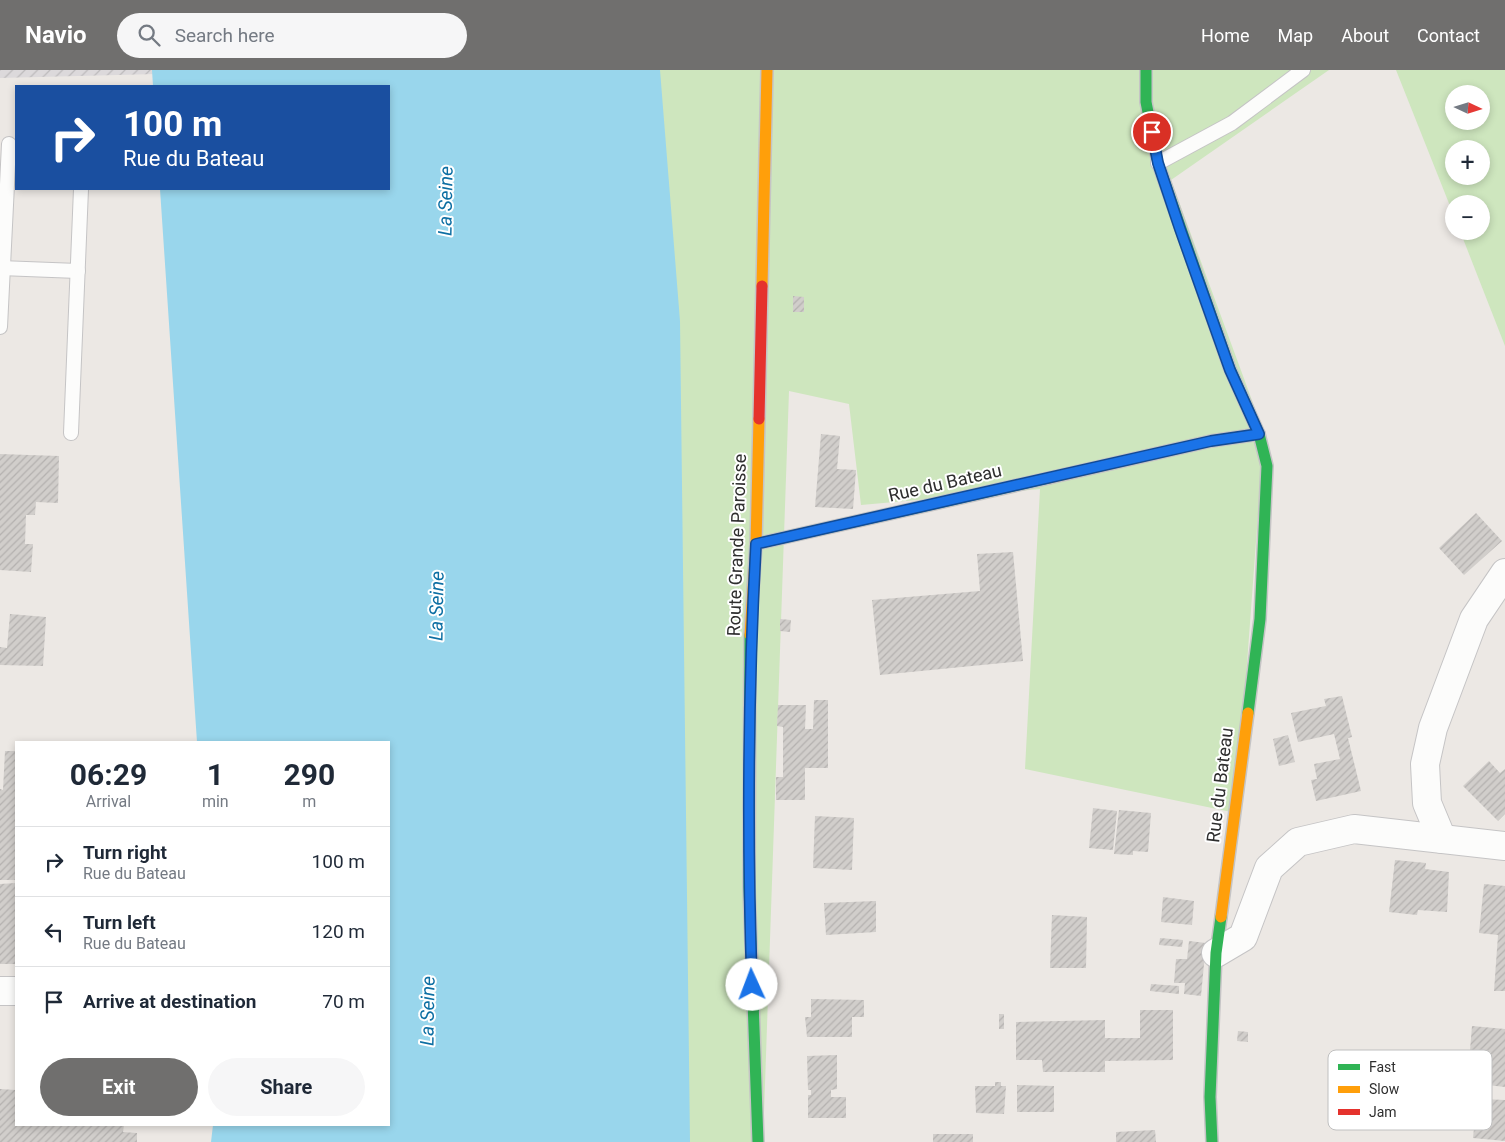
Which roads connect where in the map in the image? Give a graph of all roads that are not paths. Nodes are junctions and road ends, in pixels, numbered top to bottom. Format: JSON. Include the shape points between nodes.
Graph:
{"nodes":[{"id":1,"x":767,"y":70,"type":"edge"},
{"id":2,"x":1146,"y":70,"type":"edge"},
{"id":3,"x":1303,"y":70,"type":"edge"},
{"id":4,"x":9,"y":144,"type":"dead end"},
{"id":5,"x":1158,"y":163,"type":"junction"},
{"id":6,"x":81,"y":190,"type":"edge"},
{"id":7,"x":1,"y":268,"type":"edge"},
{"id":8,"x":78,"y":271,"type":"junction"},
{"id":9,"x":0,"y":327,"type":"edge"},
{"id":10,"x":71,"y":433,"type":"dead end"},
{"id":11,"x":1259,"y":434,"type":"junction"},
{"id":12,"x":756,"y":544,"type":"junction"},
{"id":13,"x":1505,"y":572,"type":"edge"},
{"id":14,"x":1442,"y":839,"type":"junction"},
{"id":15,"x":1505,"y":846,"type":"edge"},
{"id":16,"x":1216,"y":953,"type":"junction"},
{"id":17,"x":15,"y":991,"type":"edge"},
{"id":18,"x":0,"y":992,"type":"edge"},
{"id":19,"x":758,"y":1142,"type":"edge"},
{"id":20,"x":1212,"y":1142,"type":"edge"}],
"edges":[{"from":1,"to":12,"type":"street","name":"Route Grande Paroisse"},
{"from":2,"to":5,"type":"street","name":"Rue du Bateau","via":[[1146,102]]},
{"from":3,"to":5,"type":"lane","via":[[1232,123]]},
{"from":4,"to":7,"type":"lane"},
{"from":5,"to":11,"type":"street","name":"Rue du Bateau","via":[[1230,370]]},
{"from":6,"to":8,"type":"lane"},
{"from":7,"to":8,"type":"lane"},
{"from":7,"to":9,"type":"lane"},
{"from":8,"to":10,"type":"lane"},
{"from":11,"to":12,"type":"street","name":"Rue du Bateau","via":[[1211,441]]},
{"from":11,"to":16,"type":"street","name":"Rue du Bateau","via":[[1267,466],[1260,620]]},
{"from":12,"to":19,"type":"street","name":"Route Grande Paroisse","via":[[750,643],[749,887]]},
{"from":13,"to":14,"type":"street","via":[[1474,620],[1433,728],[1425,764],[1427,803]]},
{"from":14,"to":15,"type":"street"},
{"from":14,"to":16,"type":"street","via":[[1354,828],[1298,842],[1269,868],[1243,937]]},
{"from":16,"to":20,"type":"street","name":"Rue du Bateau","via":[[1210,1097]]},
{"from":17,"to":18,"type":"street"}]}
